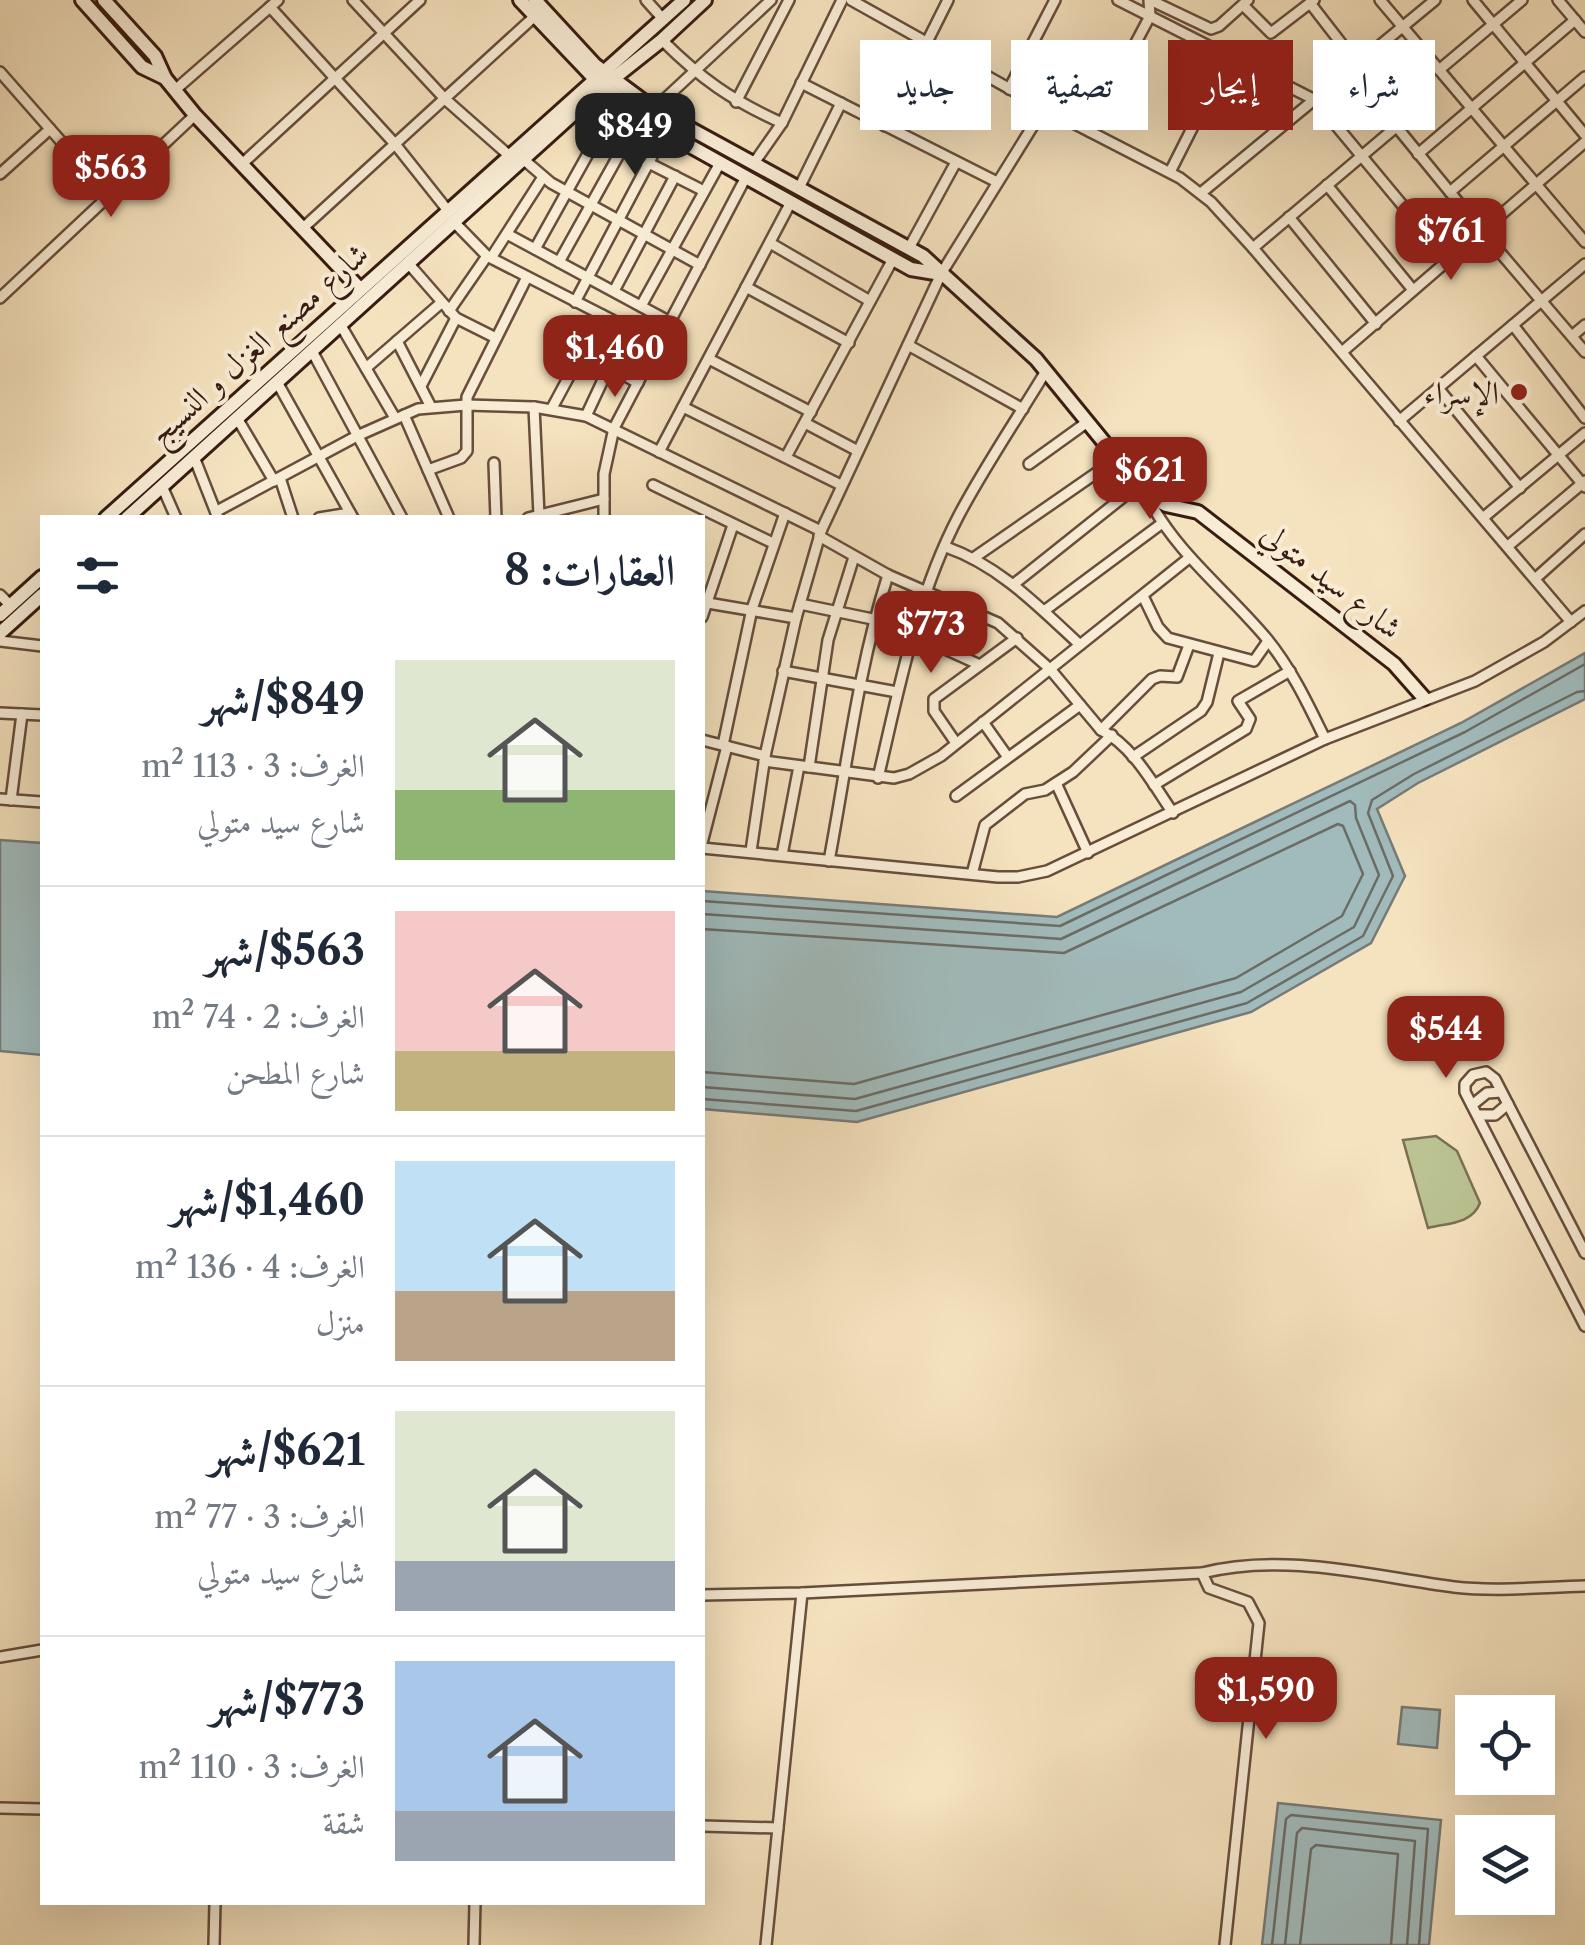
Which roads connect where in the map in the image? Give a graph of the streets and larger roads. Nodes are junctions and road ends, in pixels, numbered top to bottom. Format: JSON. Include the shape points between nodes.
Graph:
{"nodes":[{"id":1,"x":82,"y":0,"type":"edge"},
{"id":2,"x":104,"y":0,"type":"edge"},
{"id":3,"x":353,"y":0,"type":"edge"},
{"id":4,"x":420,"y":0,"type":"edge"},
{"id":5,"x":520,"y":0,"type":"edge"},
{"id":6,"x":536,"y":0,"type":"edge"},
{"id":7,"x":646,"y":0,"type":"edge"},
{"id":8,"x":684,"y":0,"type":"edge"},
{"id":9,"x":705,"y":0,"type":"edge"},
{"id":10,"x":771,"y":0,"type":"edge"},
{"id":11,"x":790,"y":0,"type":"edge"},
{"id":12,"x":826,"y":0,"type":"edge"},
{"id":13,"x":850,"y":0,"type":"edge"},
{"id":14,"x":948,"y":0,"type":"edge"},
{"id":15,"x":1054,"y":0,"type":"edge"},
{"id":16,"x":1118,"y":0,"type":"edge"},
{"id":17,"x":1150,"y":0,"type":"edge"},
{"id":18,"x":1380,"y":0,"type":"edge"},
{"id":19,"x":1435,"y":0,"type":"edge"},
{"id":20,"x":1472,"y":0,"type":"edge"},
{"id":21,"x":1522,"y":0,"type":"edge"},
{"id":22,"x":1558,"y":0,"type":"edge"},
{"id":23,"x":1246,"y":2,"type":"edge"},
{"id":24,"x":1312,"y":2,"type":"edge"},
{"id":25,"x":274,"y":3,"type":"edge"},
{"id":26,"x":840,"y":3,"type":"edge"},
{"id":27,"x":535,"y":16,"type":"junction"},
{"id":28,"x":1150,"y":16,"type":"junction"},
{"id":29,"x":662,"y":19,"type":"junction"},
{"id":30,"x":1575,"y":20,"type":"junction"},
{"id":31,"x":1493,"y":24,"type":"junction"},
{"id":32,"x":1403,"y":28,"type":"junction"},
{"id":33,"x":1585,"y":32,"type":"edge"},
{"id":34,"x":384,"y":33,"type":"junction"},
{"id":35,"x":662,"y":40,"type":"junction"},
{"id":36,"x":922,"y":40,"type":"edge"},
{"id":37,"x":928,"y":40,"type":"edge"},
{"id":38,"x":1196,"y":40,"type":"edge"},
{"id":39,"x":1337,"y":40,"type":"edge"},
{"id":40,"x":1389,"y":40,"type":"edge"},
{"id":41,"x":1526,"y":62,"type":"junction"},
{"id":42,"x":1439,"y":70,"type":"junction"},
{"id":43,"x":0,"y":72,"type":"edge"},
{"id":44,"x":694,"y":72,"type":"junction"},
{"id":45,"x":1585,"y":77,"type":"edge"},
{"id":46,"x":165,"y":78,"type":"junction"},
{"id":47,"x":335,"y":78,"type":"junction"},
{"id":48,"x":991,"y":78,"type":"edge"},
{"id":49,"x":604,"y":79,"type":"junction"},
{"id":50,"x":801,"y":84,"type":"junction"},
{"id":51,"x":1009,"y":88,"type":"joint"},
{"id":52,"x":175,"y":90,"type":"junction"},
{"id":53,"x":445,"y":99,"type":"junction"},
{"id":54,"x":1557,"y":100,"type":"junction"},
{"id":55,"x":736,"y":102,"type":"junction"},
{"id":56,"x":1313,"y":102,"type":"edge"},
{"id":57,"x":840,"y":103,"type":"junction"},
{"id":58,"x":654,"y":108,"type":"junction"},
{"id":59,"x":1472,"y":108,"type":"junction"},
{"id":60,"x":860,"y":113,"type":"edge"},
{"id":61,"x":195,"y":115,"type":"junction"},
{"id":62,"x":782,"y":123,"type":"junction"},
{"id":63,"x":50,"y":129,"type":"junction"},
{"id":64,"x":893,"y":130,"type":"edge"},
{"id":65,"x":1030,"y":130,"type":"edge"},
{"id":66,"x":1191,"y":130,"type":"edge"},
{"id":67,"x":1341,"y":130,"type":"edge"},
{"id":68,"x":1392,"y":130,"type":"edge"},
{"id":69,"x":1398,"y":130,"type":"edge"},
{"id":70,"x":1088,"y":131,"type":"joint"},
{"id":71,"x":664,"y":132,"type":"junction"},
{"id":72,"x":1585,"y":138,"type":"edge"},
{"id":73,"x":395,"y":144,"type":"junction"},
{"id":74,"x":1504,"y":146,"type":"junction"},
{"id":75,"x":622,"y":150,"type":"junction"},
{"id":76,"x":1418,"y":154,"type":"junction"},
{"id":77,"x":1362,"y":155,"type":"junction"},
{"id":78,"x":517,"y":160,"type":"junction"},
{"id":79,"x":956,"y":162,"type":"junction"},
{"id":80,"x":649,"y":163,"type":"junction"},
{"id":81,"x":720,"y":163,"type":"junction"},
{"id":82,"x":754,"y":163,"type":"junction"},
{"id":83,"x":242,"y":164,"type":"junction"},
{"id":84,"x":1170,"y":172,"type":"junction"},
{"id":85,"x":0,"y":174,"type":"edge"},
{"id":86,"x":675,"y":176,"type":"junction"},
{"id":87,"x":543,"y":177,"type":"junction"},
{"id":88,"x":746,"y":178,"type":"junction"},
{"id":89,"x":998,"y":182,"type":"junction"},
{"id":90,"x":1535,"y":184,"type":"junction"},
{"id":91,"x":1327,"y":185,"type":"junction"},
{"id":92,"x":799,"y":188,"type":"junction"},
{"id":93,"x":704,"y":191,"type":"junction"},
{"id":94,"x":567,"y":192,"type":"junction"},
{"id":95,"x":1450,"y":192,"type":"junction"},
{"id":96,"x":1201,"y":193,"type":"junction"},
{"id":97,"x":109,"y":196,"type":"junction"},
{"id":98,"x":791,"y":202,"type":"junction"},
{"id":99,"x":591,"y":205,"type":"junction"},
{"id":100,"x":451,"y":216,"type":"junction"},
{"id":101,"x":1289,"y":217,"type":"junction"},
{"id":102,"x":618,"y":220,"type":"junction"},
{"id":103,"x":303,"y":228,"type":"junction"},
{"id":104,"x":1480,"y":230,"type":"junction"},
{"id":105,"x":507,"y":234,"type":"junction"},
{"id":106,"x":644,"y":234,"type":"junction"},
{"id":107,"x":1585,"y":242,"type":"edge"},
{"id":108,"x":770,"y":243,"type":"junction"},
{"id":109,"x":909,"y":248,"type":"junction"},
{"id":110,"x":1253,"y":248,"type":"junction"},
{"id":111,"x":535,"y":249,"type":"junction"},
{"id":112,"x":672,"y":250,"type":"junction"},
{"id":113,"x":489,"y":257,"type":"junction"},
{"id":114,"x":893,"y":259,"type":"junction"},
{"id":115,"x":1448,"y":260,"type":"junction"},
{"id":116,"x":559,"y":262,"type":"junction"},
{"id":117,"x":408,"y":263,"type":"junction"},
{"id":118,"x":1585,"y":264,"type":"edge"},
{"id":119,"x":700,"y":266,"type":"junction"},
{"id":120,"x":940,"y":274,"type":"junction"},
{"id":121,"x":527,"y":277,"type":"junction"},
{"id":122,"x":588,"y":278,"type":"junction"},
{"id":123,"x":746,"y":287,"type":"junction"},
{"id":124,"x":360,"y":288,"type":"junction"},
{"id":125,"x":1414,"y":290,"type":"junction"},
{"id":126,"x":614,"y":292,"type":"junction"},
{"id":127,"x":0,"y":298,"type":"edge"},
{"id":128,"x":870,"y":301,"type":"junction"},
{"id":129,"x":1541,"y":301,"type":"junction"},
{"id":130,"x":575,"y":302,"type":"junction"},
{"id":131,"x":640,"y":306,"type":"junction"},
{"id":132,"x":449,"y":311,"type":"junction"},
{"id":133,"x":602,"y":316,"type":"junction"},
{"id":134,"x":670,"y":322,"type":"junction"},
{"id":135,"x":340,"y":324,"type":"junction"},
{"id":136,"x":1376,"y":324,"type":"junction"},
{"id":137,"x":1585,"y":324,"type":"edge"},
{"id":138,"x":1513,"y":325,"type":"junction"},
{"id":139,"x":1572,"y":336,"type":"junction"},
{"id":140,"x":496,"y":338,"type":"junction"},
{"id":141,"x":397,"y":341,"type":"junction"},
{"id":142,"x":848,"y":343,"type":"junction"},
{"id":143,"x":659,"y":344,"type":"junction"},
{"id":144,"x":908,"y":344,"type":"junction"},
{"id":145,"x":312,"y":350,"type":"junction"},
{"id":146,"x":582,"y":352,"type":"junction"},
{"id":147,"x":1342,"y":352,"type":"junction"},
{"id":148,"x":1585,"y":352,"type":"edge"},
{"id":149,"x":1476,"y":356,"type":"junction"},
{"id":150,"x":709,"y":359,"type":"junction"},
{"id":151,"x":610,"y":367,"type":"junction"},
{"id":152,"x":366,"y":368,"type":"junction"},
{"id":153,"x":1046,"y":371,"type":"junction"},
{"id":154,"x":277,"y":382,"type":"junction"},
{"id":155,"x":638,"y":383,"type":"junction"},
{"id":156,"x":420,"y":386,"type":"junction"},
{"id":157,"x":1438,"y":388,"type":"junction"},
{"id":158,"x":466,"y":406,"type":"junction"},
{"id":159,"x":534,"y":406,"type":"junction"},
{"id":160,"x":431,"y":407,"type":"junction"},
{"id":161,"x":683,"y":407,"type":"junction"},
{"id":162,"x":552,"y":408,"type":"junction"},
{"id":163,"x":1023,"y":409,"type":"junction"},
{"id":164,"x":811,"y":412,"type":"junction"},
{"id":165,"x":400,"y":416,"type":"junction"},
{"id":166,"x":586,"y":416,"type":"junction"},
{"id":167,"x":237,"y":418,"type":"junction"},
{"id":168,"x":1585,"y":418,"type":"edge"},
{"id":169,"x":1399,"y":421,"type":"junction"},
{"id":170,"x":805,"y":423,"type":"junction"},
{"id":171,"x":1086,"y":423,"type":"junction"},
{"id":172,"x":614,"y":428,"type":"junction"},
{"id":173,"x":1585,"y":432,"type":"edge"},
{"id":174,"x":357,"y":436,"type":"junction"},
{"id":175,"x":858,"y":451,"type":"junction"},
{"id":176,"x":659,"y":452,"type":"junction"},
{"id":177,"x":1558,"y":455,"type":"junction"},
{"id":178,"x":321,"y":456,"type":"junction"},
{"id":179,"x":194,"y":457,"type":"junction"},
{"id":180,"x":786,"y":457,"type":"junction"},
{"id":181,"x":1115,"y":460,"type":"junction"},
{"id":182,"x":494,"y":463,"type":"dead end"},
{"id":183,"x":1029,"y":464,"type":"dead end"},
{"id":184,"x":428,"y":470,"type":"junction"},
{"id":185,"x":277,"y":479,"type":"junction"},
{"id":186,"x":1584,"y":484,"type":"edge"},
{"id":187,"x":654,"y":485,"type":"dead end"},
{"id":188,"x":841,"y":485,"type":"junction"},
{"id":189,"x":162,"y":486,"type":"junction"},
{"id":190,"x":1520,"y":488,"type":"junction"},
{"id":191,"x":1142,"y":490,"type":"junction"},
{"id":192,"x":604,"y":499,"type":"junction"},
{"id":193,"x":784,"y":513,"type":"junction"},
{"id":194,"x":217,"y":514,"type":"edge"},
{"id":195,"x":109,"y":515,"type":"edge"},
{"id":196,"x":130,"y":515,"type":"edge"},
{"id":197,"x":175,"y":515,"type":"edge"},
{"id":198,"x":292,"y":515,"type":"edge"},
{"id":199,"x":352,"y":515,"type":"edge"},
{"id":200,"x":400,"y":515,"type":"edge"},
{"id":201,"x":448,"y":515,"type":"edge"},
{"id":202,"x":496,"y":515,"type":"edge"},
{"id":203,"x":539,"y":515,"type":"edge"},
{"id":204,"x":604,"y":515,"type":"edge"},
{"id":205,"x":1484,"y":517,"type":"junction"},
{"id":206,"x":1161,"y":524,"type":"junction"},
{"id":207,"x":733,"y":525,"type":"junction"},
{"id":208,"x":821,"y":534,"type":"junction"},
{"id":209,"x":1585,"y":534,"type":"edge"},
{"id":210,"x":773,"y":543,"type":"junction"},
{"id":211,"x":1508,"y":546,"type":"junction"},
{"id":212,"x":946,"y":547,"type":"junction"},
{"id":213,"x":854,"y":557,"type":"junction"},
{"id":214,"x":975,"y":557,"type":"junction"},
{"id":215,"x":1189,"y":558,"type":"junction"},
{"id":216,"x":888,"y":575,"type":"junction"},
{"id":217,"x":1536,"y":578,"type":"junction"},
{"id":218,"x":40,"y":579,"type":"edge"},
{"id":219,"x":1014,"y":584,"type":"junction"},
{"id":220,"x":926,"y":592,"type":"junction"},
{"id":221,"x":0,"y":595,"type":"edge"},
{"id":222,"x":1143,"y":596,"type":"junction"},
{"id":223,"x":40,"y":597,"type":"edge"},
{"id":224,"x":705,"y":599,"type":"edge"},
{"id":225,"x":705,"y":602,"type":"edge"},
{"id":226,"x":800,"y":604,"type":"junction"},
{"id":227,"x":752,"y":609,"type":"junction"},
{"id":228,"x":5,"y":610,"type":"edge"},
{"id":229,"x":836,"y":610,"type":"junction"},
{"id":230,"x":1044,"y":611,"type":"junction"},
{"id":231,"x":1585,"y":612,"type":"edge"},
{"id":232,"x":796,"y":618,"type":"junction"},
{"id":233,"x":875,"y":618,"type":"junction"},
{"id":234,"x":1571,"y":622,"type":"junction"},
{"id":235,"x":915,"y":631,"type":"junction"},
{"id":236,"x":0,"y":633,"type":"edge"},
{"id":237,"x":1018,"y":638,"type":"junction"},
{"id":238,"x":0,"y":641,"type":"edge"},
{"id":239,"x":1268,"y":641,"type":"junction"},
{"id":240,"x":1080,"y":645,"type":"junction"},
{"id":241,"x":1190,"y":645,"type":"junction"},
{"id":242,"x":40,"y":646,"type":"edge"},
{"id":243,"x":1219,"y":654,"type":"junction"},
{"id":244,"x":980,"y":665,"type":"junction"},
{"id":245,"x":1050,"y":669,"type":"junction"},
{"id":246,"x":1290,"y":670,"type":"junction"},
{"id":247,"x":783,"y":671,"type":"junction"},
{"id":248,"x":821,"y":678,"type":"junction"},
{"id":249,"x":859,"y":684,"type":"junction"},
{"id":250,"x":897,"y":692,"type":"junction"},
{"id":251,"x":1424,"y":698,"type":"junction"},
{"id":252,"x":1080,"y":704,"type":"junction"},
{"id":253,"x":0,"y":713,"type":"edge"},
{"id":254,"x":22,"y":714,"type":"junction"},
{"id":255,"x":40,"y":715,"type":"edge"},
{"id":256,"x":983,"y":722,"type":"junction"},
{"id":257,"x":1101,"y":730,"type":"junction"},
{"id":258,"x":1112,"y":736,"type":"junction"},
{"id":259,"x":1326,"y":739,"type":"junction"},
{"id":260,"x":705,"y":741,"type":"edge"},
{"id":261,"x":956,"y":743,"type":"junction"},
{"id":262,"x":725,"y":746,"type":"junction"},
{"id":263,"x":1007,"y":756,"type":"junction"},
{"id":264,"x":764,"y":758,"type":"junction"},
{"id":265,"x":1133,"y":758,"type":"junction"},
{"id":266,"x":804,"y":767,"type":"junction"},
{"id":267,"x":846,"y":773,"type":"junction"},
{"id":268,"x":878,"y":778,"type":"junction"},
{"id":269,"x":1056,"y":783,"type":"junction"},
{"id":270,"x":1154,"y":785,"type":"junction"},
{"id":271,"x":956,"y":796,"type":"dead end"},
{"id":272,"x":6,"y":799,"type":"edge"},
{"id":273,"x":40,"y":802,"type":"edge"},
{"id":274,"x":706,"y":811,"type":"edge"},
{"id":275,"x":1172,"y":813,"type":"junction"},
{"id":276,"x":705,"y":846,"type":"edge"},
{"id":277,"x":750,"y":851,"type":"junction"},
{"id":278,"x":1088,"y":853,"type":"junction"},
{"id":279,"x":782,"y":856,"type":"junction"},
{"id":280,"x":829,"y":862,"type":"junction"},
{"id":281,"x":972,"y":874,"type":"junction"},
{"id":282,"x":1501,"y":1092,"type":"junction"},
{"id":283,"x":1508,"y":1104,"type":"junction"},
{"id":284,"x":1472,"y":1105,"type":"junction"},
{"id":285,"x":1478,"y":1116,"type":"junction"},
{"id":286,"x":1585,"y":1253,"type":"edge"},
{"id":287,"x":1585,"y":1326,"type":"edge"},
{"id":288,"x":1202,"y":1573,"type":"junction"},
{"id":289,"x":1585,"y":1586,"type":"edge"},
{"id":290,"x":802,"y":1593,"type":"junction"},
{"id":291,"x":705,"y":1594,"type":"edge"},
{"id":292,"x":40,"y":1650,"type":"edge"},
{"id":293,"x":0,"y":1658,"type":"edge"},
{"id":294,"x":0,"y":1808,"type":"edge"},
{"id":295,"x":40,"y":1809,"type":"edge"},
{"id":296,"x":705,"y":1826,"type":"edge"},
{"id":297,"x":778,"y":1828,"type":"junction"},
{"id":298,"x":215,"y":1905,"type":"edge"},
{"id":299,"x":476,"y":1905,"type":"edge"},
{"id":300,"x":214,"y":1945,"type":"edge"},
{"id":301,"x":474,"y":1945,"type":"edge"},
{"id":302,"x":766,"y":1945,"type":"edge"},
{"id":303,"x":1225,"y":1945,"type":"edge"}],
"edges":[{"from":1,"to":46,"type":"street","via":[[142,67]]},
{"from":2,"to":46,"type":"street","via":[[156,56]]},
{"from":3,"to":34,"type":"street"},
{"from":4,"to":34,"type":"street"},
{"from":5,"to":27,"type":"street"},
{"from":6,"to":49,"type":"street"},
{"from":7,"to":29,"type":"street"},
{"from":8,"to":29,"type":"street"},
{"from":9,"to":35,"type":"street"},
{"from":10,"to":44,"type":"street"},
{"from":11,"to":55,"type":"street"},
{"from":12,"to":26,"type":"street"},
{"from":13,"to":36,"type":"street"},
{"from":14,"to":37,"type":"street"},
{"from":15,"to":51,"type":"street"},
{"from":16,"to":28,"type":"street"},
{"from":17,"to":23,"type":"street","via":[[1211,29]]},
{"from":17,"to":28,"type":"street"},
{"from":18,"to":32,"type":"street"},
{"from":19,"to":32,"type":"street"},
{"from":20,"to":31,"type":"street"},
{"from":21,"to":31,"type":"street"},
{"from":22,"to":30,"type":"street"},
{"from":23,"to":24,"type":"street","via":[[1271,34]]},
{"from":24,"to":39,"type":"street"},
{"from":25,"to":47,"type":"street"},
{"from":25,"to":52,"type":"street"},
{"from":26,"to":50,"type":"street"},
{"from":27,"to":49,"type":"street"},
{"from":27,"to":53,"type":"street"},
{"from":28,"to":38,"type":"street"},
{"from":28,"to":70,"type":"street"},
{"from":29,"to":49,"type":"street"},
{"from":30,"to":33,"type":"street"},
{"from":30,"to":41,"type":"street"},
{"from":31,"to":41,"type":"street"},
{"from":31,"to":42,"type":"street"},
{"from":32,"to":40,"type":"street"},
{"from":32,"to":42,"type":"street"},
{"from":34,"to":47,"type":"street"},
{"from":34,"to":53,"type":"street"},
{"from":35,"to":44,"type":"street"},
{"from":35,"to":49,"type":"street"},
{"from":41,"to":54,"type":"street"},
{"from":41,"to":59,"type":"street"},
{"from":42,"to":59,"type":"street"},
{"from":43,"to":63,"type":"street"},
{"from":44,"to":55,"type":"street"},
{"from":44,"to":58,"type":"street"},
{"from":45,"to":54,"type":"street"},
{"from":46,"to":52,"type":"street"},
{"from":47,"to":73,"type":"street"},
{"from":47,"to":83,"type":"street"},
{"from":48,"to":51,"type":"street"},
{"from":49,"to":58,"type":"street"},
{"from":49,"to":71,"type":"street"},
{"from":49,"to":78,"type":"street"},
{"from":50,"to":57,"type":"street"},
{"from":50,"to":62,"type":"street"},
{"from":52,"to":61,"type":"street"},
{"from":53,"to":73,"type":"street"},
{"from":53,"to":78,"type":"street"},
{"from":54,"to":72,"type":"street"},
{"from":54,"to":74,"type":"street"},
{"from":55,"to":62,"type":"street"},
{"from":56,"to":96,"type":"street"},
{"from":57,"to":60,"type":"street"},
{"from":57,"to":92,"type":"street"},
{"from":58,"to":82,"type":"street"},
{"from":59,"to":74,"type":"street"},
{"from":59,"to":76,"type":"street"},
{"from":61,"to":83,"type":"street"},
{"from":61,"to":97,"type":"street"},
{"from":62,"to":82,"type":"street"},
{"from":63,"to":85,"type":"street"},
{"from":63,"to":97,"type":"street"},
{"from":64,"to":79,"type":"street"},
{"from":65,"to":89,"type":"street"},
{"from":66,"to":84,"type":"street"},
{"from":67,"to":77,"type":"street"},
{"from":68,"to":77,"type":"street"},
{"from":69,"to":76,"type":"street"},
{"from":70,"to":84,"type":"street"},
{"from":71,"to":80,"type":"street"},
{"from":71,"to":81,"type":"street"},
{"from":72,"to":90,"type":"street"},
{"from":73,"to":100,"type":"street"},
{"from":73,"to":103,"type":"street"},
{"from":74,"to":90,"type":"street"},
{"from":74,"to":95,"type":"street"},
{"from":75,"to":80,"type":"street"},
{"from":75,"to":94,"type":"street","via":[[596,131]]},
{"from":75,"to":99,"type":"street"},
{"from":76,"to":95,"type":"street"},
{"from":77,"to":91,"type":"street"},
{"from":77,"to":115,"type":"street"},
{"from":78,"to":87,"type":"street"},
{"from":78,"to":100,"type":"street"},
{"from":79,"to":89,"type":"street"},
{"from":79,"to":109,"type":"street"},
{"from":80,"to":86,"type":"street"},
{"from":80,"to":102,"type":"street"},
{"from":81,"to":88,"type":"street"},
{"from":81,"to":93,"type":"street"},
{"from":82,"to":92,"type":"street"},
{"from":83,"to":103,"type":"street"},
{"from":84,"to":96,"type":"street"},
{"from":86,"to":93,"type":"street"},
{"from":86,"to":106,"type":"street"},
{"from":87,"to":94,"type":"street"},
{"from":87,"to":105,"type":"street"},
{"from":88,"to":98,"type":"street"},
{"from":88,"to":119,"type":"street"},
{"from":89,"to":120,"type":"street"},
{"from":90,"to":104,"type":"street"},
{"from":90,"to":107,"type":"street"},
{"from":91,"to":101,"type":"street"},
{"from":91,"to":125,"type":"street"},
{"from":92,"to":109,"type":"street"},
{"from":93,"to":112,"type":"street"},
{"from":94,"to":99,"type":"street"},
{"from":94,"to":111,"type":"street"},
{"from":95,"to":104,"type":"street"},
{"from":96,"to":110,"type":"street"},
{"from":97,"to":127,"type":"street"},
{"from":98,"to":108,"type":"street"},
{"from":98,"to":114,"type":"street"},
{"from":99,"to":102,"type":"street"},
{"from":99,"to":116,"type":"street"},
{"from":100,"to":113,"type":"street"},
{"from":100,"to":117,"type":"street","name":"شارع مصنع الغزل و النسيج"},
{"from":100,"to":124,"type":"street","name":"شارع مصنع الغزل و النسيج"},
{"from":101,"to":110,"type":"street"},
{"from":101,"to":136,"type":"street"},
{"from":102,"to":106,"type":"street"},
{"from":102,"to":122,"type":"street"},
{"from":103,"to":124,"type":"street"},
{"from":104,"to":115,"type":"street"},
{"from":104,"to":129,"type":"street"},
{"from":105,"to":111,"type":"street"},
{"from":105,"to":113,"type":"street"},
{"from":106,"to":112,"type":"street"},
{"from":106,"to":126,"type":"street"},
{"from":108,"to":123,"type":"street"},
{"from":108,"to":128,"type":"street"},
{"from":109,"to":120,"type":"street"},
{"from":110,"to":147,"type":"street"},
{"from":111,"to":116,"type":"street"},
{"from":112,"to":119,"type":"street"},
{"from":112,"to":131,"type":"street"},
{"from":113,"to":121,"type":"street"},
{"from":113,"to":132,"type":"street"},
{"from":114,"to":120,"type":"street"},
{"from":114,"to":128,"type":"street"},
{"from":115,"to":125,"type":"street"},
{"from":116,"to":122,"type":"street"},
{"from":117,"to":132,"type":"street"},
{"from":117,"to":135,"type":"street","name":"شارع مصنع الغزل و النسيج"},
{"from":118,"to":129,"type":"street"},
{"from":119,"to":134,"type":"street"},
{"from":120,"to":144,"type":"street"},
{"from":120,"to":153,"type":"street"},
{"from":121,"to":130,"type":"street"},
{"from":121,"to":140,"type":"street"},
{"from":122,"to":126,"type":"street"},
{"from":122,"to":130,"type":"street"},
{"from":123,"to":142,"type":"street"},
{"from":123,"to":150,"type":"street"},
{"from":124,"to":195,"type":"street","name":"شارع مصنع الغزل و النسيج"},
{"from":125,"to":136,"type":"street"},
{"from":126,"to":131,"type":"street"},
{"from":128,"to":142,"type":"street"},
{"from":129,"to":138,"type":"street"},
{"from":129,"to":139,"type":"street"},
{"from":130,"to":133,"type":"street"},
{"from":131,"to":134,"type":"street"},
{"from":132,"to":140,"type":"street"},
{"from":132,"to":141,"type":"street"},
{"from":132,"to":156,"type":"street"},
{"from":133,"to":143,"type":"street"},
{"from":133,"to":146,"type":"street"},
{"from":134,"to":143,"type":"street"},
{"from":135,"to":145,"type":"street","name":"شارع مصنع الغزل و النسيج"},
{"from":135,"to":152,"type":"street"},
{"from":136,"to":147,"type":"street"},
{"from":137,"to":139,"type":"street"},
{"from":138,"to":149,"type":"street"},
{"from":138,"to":168,"type":"street"},
{"from":139,"to":148,"type":"street"},
{"from":140,"to":158,"type":"street"},
{"from":141,"to":152,"type":"street"},
{"from":141,"to":156,"type":"street"},
{"from":142,"to":164,"type":"street"},
{"from":143,"to":155,"type":"street"},
{"from":144,"to":163,"type":"street"},
{"from":144,"to":175,"type":"street"},
{"from":145,"to":154,"type":"street","name":"شارع مصنع الغزل و النسيج"},
{"from":145,"to":174,"type":"street"},
{"from":146,"to":151,"type":"street"},
{"from":146,"to":162,"type":"street"},
{"from":147,"to":169,"type":"street"},
{"from":149,"to":157,"type":"street"},
{"from":149,"to":177,"type":"street"},
{"from":150,"to":161,"type":"street"},
{"from":150,"to":164,"type":"street"},
{"from":151,"to":155,"type":"street"},
{"from":151,"to":166,"type":"street"},
{"from":152,"to":165,"type":"street"},
{"from":153,"to":163,"type":"street"},
{"from":153,"to":171,"type":"street"},
{"from":154,"to":167,"type":"street","name":"شارع مصنع الغزل و النسيج"},
{"from":154,"to":178,"type":"street"},
{"from":155,"to":172,"type":"street"},
{"from":156,"to":160,"type":"street"},
{"from":157,"to":169,"type":"street"},
{"from":157,"to":190,"type":"street"},
{"from":158,"to":159,"type":"street"},
{"from":158,"to":160,"type":"street"},
{"from":158,"to":184,"type":"street","via":[[467,452]]},
{"from":159,"to":162,"type":"street"},
{"from":159,"to":203,"type":"street"},
{"from":160,"to":165,"type":"street"},
{"from":161,"to":176,"type":"street"},
{"from":161,"to":180,"type":"street"},
{"from":162,"to":166,"type":"street"},
{"from":163,"to":212,"type":"street"},
{"from":164,"to":170,"type":"street"},
{"from":165,"to":174,"type":"street"},
{"from":165,"to":184,"type":"street"},
{"from":166,"to":172,"type":"street"},
{"from":167,"to":179,"type":"street","name":"شارع مصنع الغزل و النسيج"},
{"from":167,"to":185,"type":"street"},
{"from":169,"to":205,"type":"street"},
{"from":170,"to":175,"type":"street"},
{"from":170,"to":180,"type":"street"},
{"from":171,"to":181,"type":"street"},
{"from":171,"to":183,"type":"street"},
{"from":172,"to":176,"type":"street"},
{"from":172,"to":192,"type":"street"},
{"from":173,"to":177,"type":"street"},
{"from":174,"to":178,"type":"street"},
{"from":174,"to":200,"type":"street"},
{"from":175,"to":188,"type":"street"},
{"from":176,"to":193,"type":"street"},
{"from":177,"to":186,"type":"street"},
{"from":177,"to":190,"type":"street"},
{"from":178,"to":185,"type":"street"},
{"from":178,"to":199,"type":"street"},
{"from":179,"to":189,"type":"street","name":"شارع مصنع الغزل و النسيج"},
{"from":179,"to":194,"type":"street"},
{"from":180,"to":188,"type":"street"},
{"from":181,"to":191,"type":"street"},
{"from":181,"to":214,"type":"street"},
{"from":182,"to":202,"type":"street"},
{"from":184,"to":201,"type":"street"},
{"from":185,"to":194,"type":"street"},
{"from":185,"to":198,"type":"street"},
{"from":186,"to":211,"type":"street"},
{"from":187,"to":207,"type":"street"},
{"from":188,"to":208,"type":"street"},
{"from":189,"to":196,"type":"street","name":"شارع مصنع الغزل و النسيج"},
{"from":189,"to":197,"type":"street"},
{"from":190,"to":205,"type":"street"},
{"from":191,"to":206,"type":"street"},
{"from":191,"to":219,"type":"street"},
{"from":191,"to":251,"type":"street","name":"شارع سيد متولي","via":[[1166,505],[1198,512],[1394,664]]},
{"from":192,"to":203,"type":"street"},
{"from":192,"to":204,"type":"street"},
{"from":193,"to":208,"type":"street"},
{"from":193,"to":210,"type":"street"},
{"from":205,"to":211,"type":"street"},
{"from":206,"to":215,"type":"street"},
{"from":206,"to":230,"type":"street"},
{"from":207,"to":210,"type":"street"},
{"from":207,"to":224,"type":"street"},
{"from":208,"to":213,"type":"street"},
{"from":208,"to":226,"type":"street"},
{"from":209,"to":217,"type":"street"},
{"from":210,"to":227,"type":"street"},
{"from":211,"to":217,"type":"street"},
{"from":212,"to":214,"type":"street"},
{"from":212,"to":220,"type":"street"},
{"from":213,"to":216,"type":"street"},
{"from":213,"to":229,"type":"street"},
{"from":214,"to":219,"type":"street"},
{"from":215,"to":222,"type":"street"},
{"from":215,"to":239,"type":"street"},
{"from":216,"to":220,"type":"street"},
{"from":216,"to":233,"type":"street"},
{"from":217,"to":234,"type":"street"},
{"from":218,"to":228,"type":"street"},
{"from":219,"to":230,"type":"street"},
{"from":220,"to":235,"type":"street"},
{"from":220,"to":237,"type":"street"},
{"from":221,"to":228,"type":"street"},
{"from":222,"to":240,"type":"street"},
{"from":222,"to":241,"type":"street","via":[[1164,635]]},
{"from":223,"to":236,"type":"street"},
{"from":225,"to":227,"type":"street"},
{"from":226,"to":229,"type":"street"},
{"from":226,"to":232,"type":"street"},
{"from":227,"to":232,"type":"street"},
{"from":227,"to":262,"type":"street"},
{"from":229,"to":233,"type":"street"},
{"from":229,"to":248,"type":"street"},
{"from":230,"to":240,"type":"street"},
{"from":231,"to":234,"type":"street"},
{"from":232,"to":247,"type":"street"},
{"from":233,"to":235,"type":"street"},
{"from":233,"to":249,"type":"street"},
{"from":234,"to":251,"type":"street","via":[[1487,675]]},
{"from":235,"to":244,"type":"street"},
{"from":235,"to":250,"type":"street"},
{"from":237,"to":244,"type":"street"},
{"from":237,"to":245,"type":"street"},
{"from":238,"to":242,"type":"street"},
{"from":239,"to":243,"type":"street","via":[[1254,661]]},
{"from":239,"to":246,"type":"street"},
{"from":240,"to":245,"type":"street"},
{"from":241,"to":243,"type":"street"},
{"from":241,"to":257,"type":"street","via":[[1178,676],[1152,679]]},
{"from":243,"to":265,"type":"street","via":[[1201,711]]},
{"from":244,"to":261,"type":"street","via":[[932,703]]},
{"from":245,"to":252,"type":"street"},
{"from":245,"to":256,"type":"street"},
{"from":246,"to":259,"type":"street"},
{"from":246,"to":270,"type":"street","via":[[1238,701],[1250,719],[1246,729]]},
{"from":247,"to":248,"type":"street"},
{"from":247,"to":264,"type":"street"},
{"from":248,"to":249,"type":"street"},
{"from":248,"to":266,"type":"street"},
{"from":249,"to":250,"type":"street"},
{"from":249,"to":267,"type":"street"},
{"from":250,"to":268,"type":"street"},
{"from":251,"to":259,"type":"street"},
{"from":252,"to":257,"type":"street"},
{"from":252,"to":263,"type":"street"},
{"from":253,"to":254,"type":"street"},
{"from":254,"to":255,"type":"street"},
{"from":254,"to":272,"type":"street"},
{"from":256,"to":261,"type":"street"},
{"from":256,"to":263,"type":"street"},
{"from":257,"to":258,"type":"street"},
{"from":258,"to":265,"type":"street"},
{"from":258,"to":269,"type":"street"},
{"from":259,"to":275,"type":"street"},
{"from":260,"to":262,"type":"street"},
{"from":261,"to":268,"type":"street","via":[[909,774]]},
{"from":262,"to":264,"type":"street"},
{"from":262,"to":274,"type":"street"},
{"from":263,"to":271,"type":"street"},
{"from":264,"to":266,"type":"street"},
{"from":264,"to":277,"type":"street"},
{"from":265,"to":270,"type":"street"},
{"from":266,"to":267,"type":"street"},
{"from":266,"to":279,"type":"street"},
{"from":267,"to":268,"type":"street"},
{"from":267,"to":280,"type":"street"},
{"from":269,"to":278,"type":"street"},
{"from":269,"to":281,"type":"street","via":[[1025,794],[985,824]]},
{"from":270,"to":275,"type":"street"},
{"from":272,"to":273,"type":"street"},
{"from":275,"to":278,"type":"street"},
{"from":276,"to":277,"type":"street"},
{"from":277,"to":279,"type":"street"},
{"from":278,"to":281,"type":"street","via":[[1036,874]]},
{"from":279,"to":280,"type":"street"},
{"from":280,"to":281,"type":"street"},
{"from":282,"to":283,"type":"street"},
{"from":282,"to":284,"type":"street"},
{"from":282,"to":284,"type":"street","via":[[1492,1075],[1472,1075],[1464,1088]]},
{"from":283,"to":285,"type":"street","via":[[1495,1115]]},
{"from":283,"to":286,"type":"street"},
{"from":284,"to":285,"type":"street"},
{"from":285,"to":287,"type":"street"},
{"from":288,"to":289,"type":"street","via":[[1277,1564],[1454,1587]]},
{"from":288,"to":290,"type":"street"},
{"from":288,"to":303,"type":"street","via":[[1210,1588],[1248,1602],[1259,1623]]},
{"from":290,"to":291,"type":"street"},
{"from":290,"to":297,"type":"street"},
{"from":292,"to":293,"type":"street"},
{"from":294,"to":295,"type":"street"},
{"from":296,"to":297,"type":"street"},
{"from":297,"to":302,"type":"street"},
{"from":298,"to":300,"type":"street"},
{"from":299,"to":301,"type":"street"}]}
